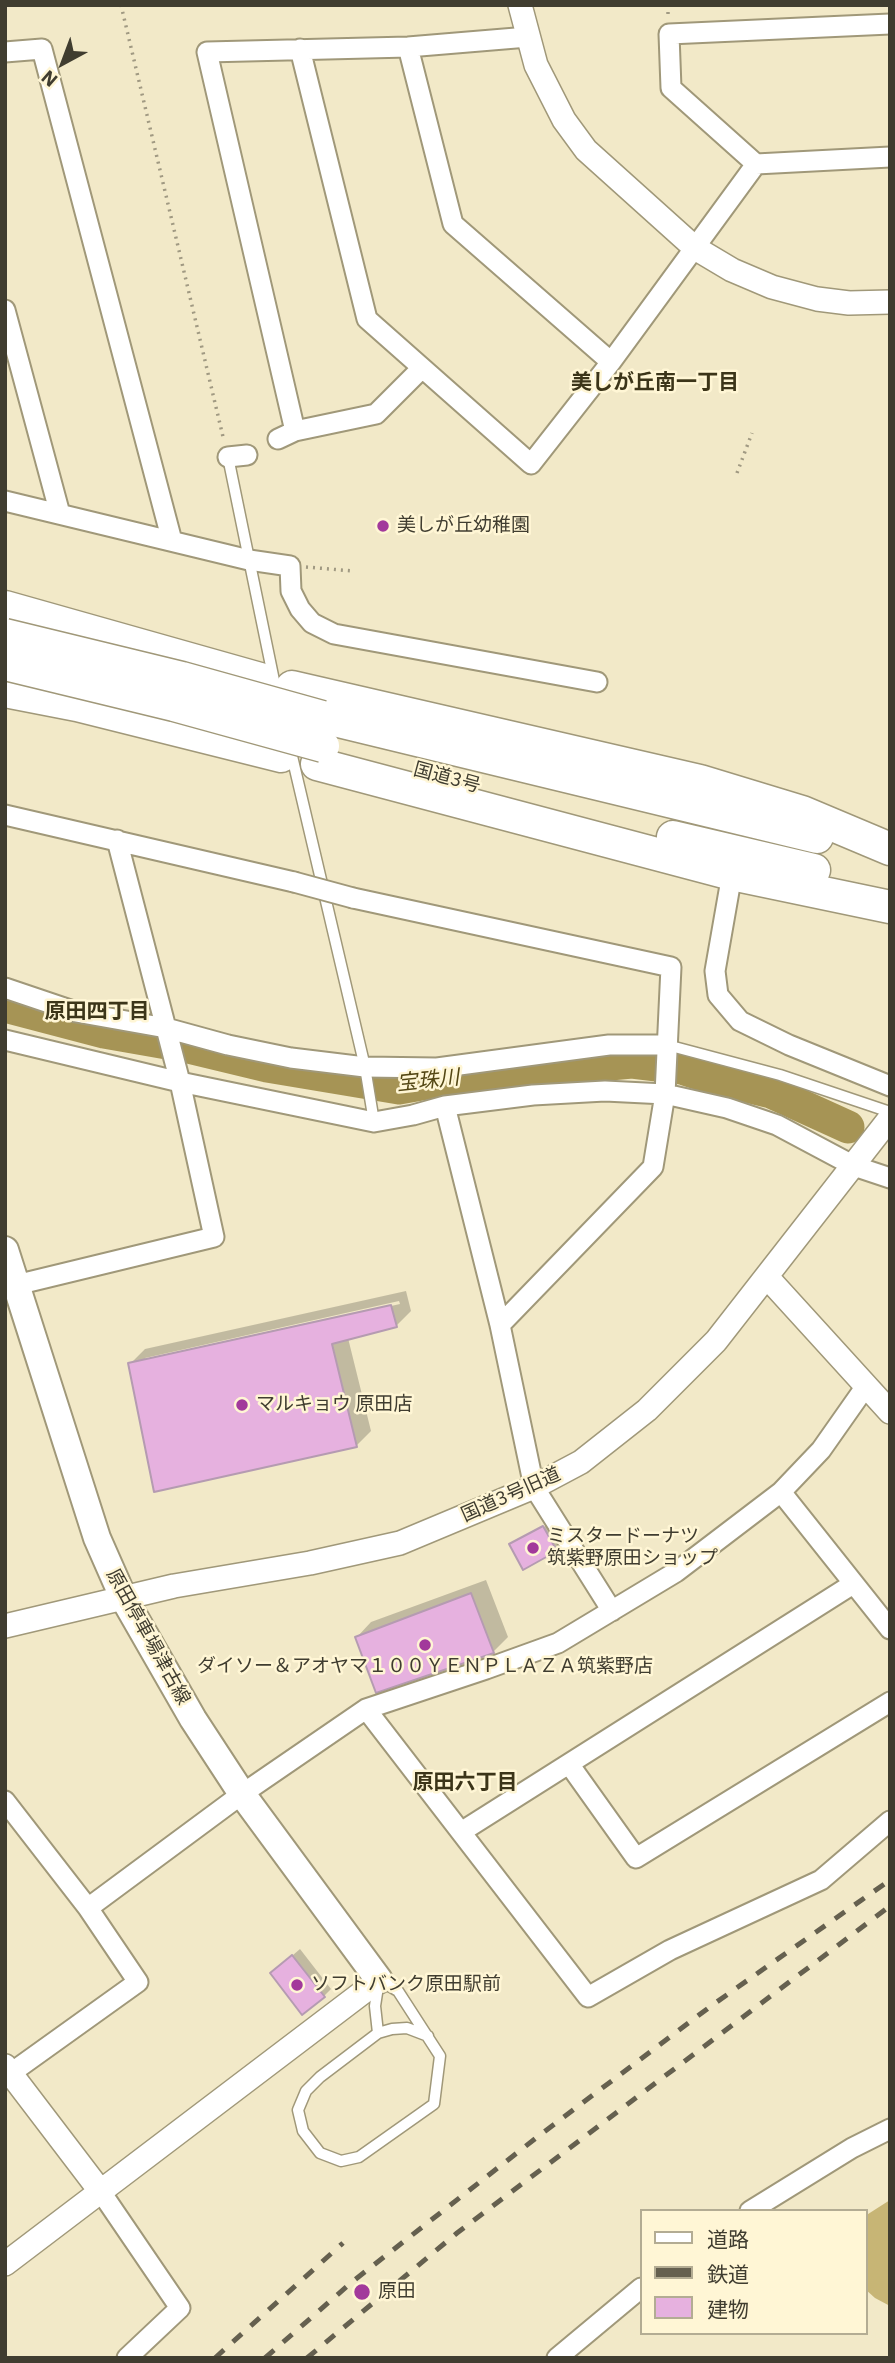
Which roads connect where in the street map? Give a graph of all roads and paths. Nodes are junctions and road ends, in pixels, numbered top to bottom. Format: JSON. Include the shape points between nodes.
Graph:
{"nodes":[{"id":1,"x":121,"y":5,"type":"edge"},
{"id":2,"x":520,"y":5,"type":"edge"},
{"id":3,"x":890,"y":24,"type":"edge"},
{"id":4,"x":528,"y":37,"type":"junction"},
{"id":5,"x":408,"y":47,"type":"junction"},
{"id":6,"x":300,"y":49,"type":"junction"},
{"id":7,"x":5,"y":52,"type":"edge"},
{"id":8,"x":890,"y":157,"type":"edge"},
{"id":9,"x":756,"y":164,"type":"junction"},
{"id":10,"x":695,"y":248,"type":"junction"},
{"id":11,"x":890,"y":302,"type":"edge"},
{"id":12,"x":5,"y":310,"type":"edge"},
{"id":13,"x":611,"y":362,"type":"junction"},
{"id":14,"x":421,"y":369,"type":"junction"},
{"id":15,"x":752,"y":433,"type":"dead end"},
{"id":16,"x":237,"y":456,"type":"joint"},
{"id":17,"x":737,"y":473,"type":"dead end"},
{"id":18,"x":5,"y":501,"type":"edge"},
{"id":19,"x":60,"y":514,"type":"junction"},
{"id":20,"x":172,"y":541,"type":"junction"},
{"id":21,"x":249,"y":560,"type":"junction"},
{"id":22,"x":290,"y":566,"type":"junction"},
{"id":23,"x":353,"y":571,"type":"dead end"},
{"id":24,"x":5,"y":607,"type":"edge"},
{"id":25,"x":5,"y":635,"type":"edge"},
{"id":26,"x":5,"y":664,"type":"edge"},
{"id":27,"x":597,"y":682,"type":"dead end"},
{"id":28,"x":5,"y":691,"type":"edge"},
{"id":29,"x":287,"y":700,"type":"junction"},
{"id":30,"x":283,"y":741,"type":"junction"},
{"id":31,"x":320,"y":742,"type":"junction"},
{"id":32,"x":5,"y":815,"type":"edge"},
{"id":33,"x":117,"y":840,"type":"junction"},
{"id":34,"x":890,"y":849,"type":"edge"},
{"id":35,"x":890,"y":855,"type":"edge"},
{"id":36,"x":733,"y":874,"type":"junction"},
{"id":37,"x":890,"y":889,"type":"edge"},
{"id":38,"x":890,"y":907,"type":"edge"},
{"id":39,"x":5,"y":988,"type":"edge"},
{"id":40,"x":166,"y":1028,"type":"junction"},
{"id":41,"x":5,"y":1040,"type":"edge"},
{"id":42,"x":667,"y":1045,"type":"junction"},
{"id":43,"x":365,"y":1067,"type":"junction"},
{"id":44,"x":180,"y":1082,"type":"junction"},
{"id":45,"x":890,"y":1086,"type":"edge"},
{"id":46,"x":665,"y":1094,"type":"junction"},
{"id":47,"x":445,"y":1106,"type":"junction"},
{"id":48,"x":890,"y":1112,"type":"edge"},
{"id":49,"x":890,"y":1118,"type":"edge"},
{"id":50,"x":374,"y":1122,"type":"junction"},
{"id":51,"x":855,"y":1166,"type":"junction"},
{"id":52,"x":890,"y":1178,"type":"edge"},
{"id":53,"x":5,"y":1250,"type":"edge"},
{"id":54,"x":767,"y":1277,"type":"junction"},
{"id":55,"x":16,"y":1285,"type":"junction"},
{"id":56,"x":500,"y":1325,"type":"junction"},
{"id":57,"x":866,"y":1386,"type":"junction"},
{"id":58,"x":890,"y":1412,"type":"edge"},
{"id":59,"x":534,"y":1487,"type":"junction"},
{"id":60,"x":780,"y":1492,"type":"junction"},
{"id":61,"x":853,"y":1584,"type":"junction"},
{"id":62,"x":123,"y":1597,"type":"junction"},
{"id":63,"x":612,"y":1611,"type":"junction"},
{"id":64,"x":5,"y":1626,"type":"edge"},
{"id":65,"x":890,"y":1629,"type":"edge"},
{"id":66,"x":890,"y":1702,"type":"edge"},
{"id":67,"x":366,"y":1709,"type":"junction"},
{"id":68,"x":569,"y":1764,"type":"junction"},
{"id":69,"x":242,"y":1794,"type":"junction"},
{"id":70,"x":5,"y":1801,"type":"edge"},
{"id":71,"x":890,"y":1821,"type":"edge"},
{"id":72,"x":461,"y":1832,"type":"junction"},
{"id":73,"x":88,"y":1908,"type":"junction"},
{"id":74,"x":379,"y":1980,"type":"junction"},
{"id":75,"x":378,"y":2033,"type":"junction"},
{"id":76,"x":428,"y":2036,"type":"junction"},
{"id":77,"x":8,"y":2070,"type":"edge"},
{"id":78,"x":890,"y":2129,"type":"edge"},
{"id":79,"x":101,"y":2192,"type":"junction"},
{"id":80,"x":753,"y":2209,"type":"edge"},
{"id":81,"x":5,"y":2264,"type":"edge"},
{"id":82,"x":640,"y":2289,"type":"edge"},
{"id":83,"x":127,"y":2358,"type":"edge"},
{"id":84,"x":557,"y":2358,"type":"edge"}],
"edges":[{"from":1,"to":16,"type":"path"},
{"from":2,"to":4,"type":"street"},
{"from":3,"to":9,"type":"street","via":[[669,34],[671,88]]},
{"from":4,"to":5,"type":"street"},
{"from":4,"to":10,"type":"street","via":[[552,99],[586,150]]},
{"from":5,"to":6,"type":"street"},
{"from":5,"to":13,"type":"street","via":[[453,224]]},
{"from":6,"to":14,"type":"street","via":[[367,319]]},
{"from":6,"to":14,"type":"street","via":[[207,52],[286,435],[376,414]]},
{"from":7,"to":20,"type":"street","via":[[42,49]]},
{"from":8,"to":9,"type":"street"},
{"from":9,"to":10,"type":"street"},
{"from":10,"to":11,"type":"street","via":[[732,270],[784,290],[849,303]]},
{"from":10,"to":13,"type":"street"},
{"from":12,"to":19,"type":"street"},
{"from":13,"to":14,"type":"street","via":[[531,464]]},
{"from":15,"to":17,"type":"path"},
{"from":16,"to":21,"type":"lane"},
{"from":18,"to":19,"type":"street"},
{"from":19,"to":20,"type":"street"},
{"from":20,"to":21,"type":"street"},
{"from":21,"to":22,"type":"street"},
{"from":21,"to":29,"type":"lane"},
{"from":22,"to":23,"type":"path"},
{"from":22,"to":27,"type":"street","via":[[291,590],[300,609],[312,623],[334,634]]},
{"from":24,"to":29,"type":"highway","via":[[260,679]]},
{"from":25,"to":31,"type":"highway","name":"国道3号","bridge":true,"via":[[182,678]]},
{"from":26,"to":31,"type":"highway","name":"国道3号","bridge":true},
{"from":28,"to":30,"type":"highway"},
{"from":29,"to":34,"type":"highway","via":[[700,781],[802,813]]},
{"from":30,"to":31,"type":"highway"},
{"from":30,"to":43,"type":"lane"},
{"from":31,"to":35,"type":"highway","name":"国道3号"},
{"from":31,"to":36,"type":"highway"},
{"from":31,"to":37,"type":"highway","name":"国道3号","via":[[633,828]]},
{"from":32,"to":33,"type":"street"},
{"from":33,"to":40,"type":"street"},
{"from":33,"to":42,"type":"street","bridge":true,"via":[[353,898],[671,967]]},
{"from":36,"to":38,"type":"highway"},
{"from":36,"to":45,"type":"street","via":[[715,971],[718,995],[740,1021]]},
{"from":39,"to":40,"type":"street","via":[[76,1012]]},
{"from":40,"to":43,"type":"street","via":[[291,1058]]},
{"from":40,"to":44,"type":"street"},
{"from":41,"to":44,"type":"street"},
{"from":42,"to":43,"type":"street","via":[[610,1045],[437,1068]]},
{"from":42,"to":46,"type":"street"},
{"from":42,"to":48,"type":"lane"},
{"from":43,"to":50,"type":"lane"},
{"from":44,"to":50,"type":"street"},
{"from":44,"to":55,"type":"street","via":[[214,1237]]},
{"from":46,"to":47,"type":"street","via":[[605,1091]]},
{"from":46,"to":51,"type":"street","via":[[777,1125]]},
{"from":46,"to":56,"type":"street","via":[[653,1167]]},
{"from":47,"to":50,"type":"street"},
{"from":47,"to":56,"type":"street"},
{"from":49,"to":51,"type":"street","name":"国道3号旧道"},
{"from":51,"to":52,"type":"street"},
{"from":51,"to":54,"type":"street","name":"国道3号旧道"},
{"from":53,"to":55,"type":"main road","name":"原田停車場津古線"},
{"from":54,"to":57,"type":"street"},
{"from":54,"to":59,"type":"street","name":"国道3号旧道","via":[[716,1341],[647,1410],[581,1462]]},
{"from":55,"to":62,"type":"main road","name":"原田停車場津古線","via":[[97,1538]]},
{"from":56,"to":59,"type":"street"},
{"from":57,"to":58,"type":"street"},
{"from":57,"to":60,"type":"street","via":[[821,1450]]},
{"from":59,"to":62,"type":"street","name":"国道3号旧道","via":[[400,1543]]},
{"from":59,"to":63,"type":"street"},
{"from":60,"to":61,"type":"street"},
{"from":60,"to":63,"type":"street","via":[[676,1572]]},
{"from":61,"to":65,"type":"street"},
{"from":61,"to":68,"type":"street"},
{"from":62,"to":64,"type":"street","name":"国道3号旧道"},
{"from":62,"to":69,"type":"main road","name":"原田停車場津古線"},
{"from":63,"to":67,"type":"street","via":[[558,1643]]},
{"from":66,"to":68,"type":"street","via":[[636,1858]]},
{"from":67,"to":69,"type":"street"},
{"from":67,"to":72,"type":"street"},
{"from":68,"to":72,"type":"street"},
{"from":69,"to":73,"type":"street"},
{"from":69,"to":74,"type":"main road","name":"原田停車場津古線"},
{"from":70,"to":73,"type":"street"},
{"from":71,"to":72,"type":"street","via":[[821,1880],[670,1950],[588,1997]]},
{"from":73,"to":77,"type":"street","via":[[138,1982]]},
{"from":74,"to":75,"type":"lane","via":[[375,2006]]},
{"from":74,"to":76,"type":"lane","via":[[398,1991]]},
{"from":74,"to":79,"type":"street"},
{"from":75,"to":76,"type":"lane","via":[[407,2028]]},
{"from":75,"to":76,"type":"lane","via":[[306,2091],[298,2110],[303,2131],[320,2153],[341,2161],[359,2157],[434,2104],[440,2056]]},
{"from":77,"to":79,"type":"street"},
{"from":78,"to":80,"type":"street"},
{"from":79,"to":81,"type":"street"},
{"from":79,"to":83,"type":"street","via":[[180,2308]]},
{"from":82,"to":84,"type":"street"}]}
